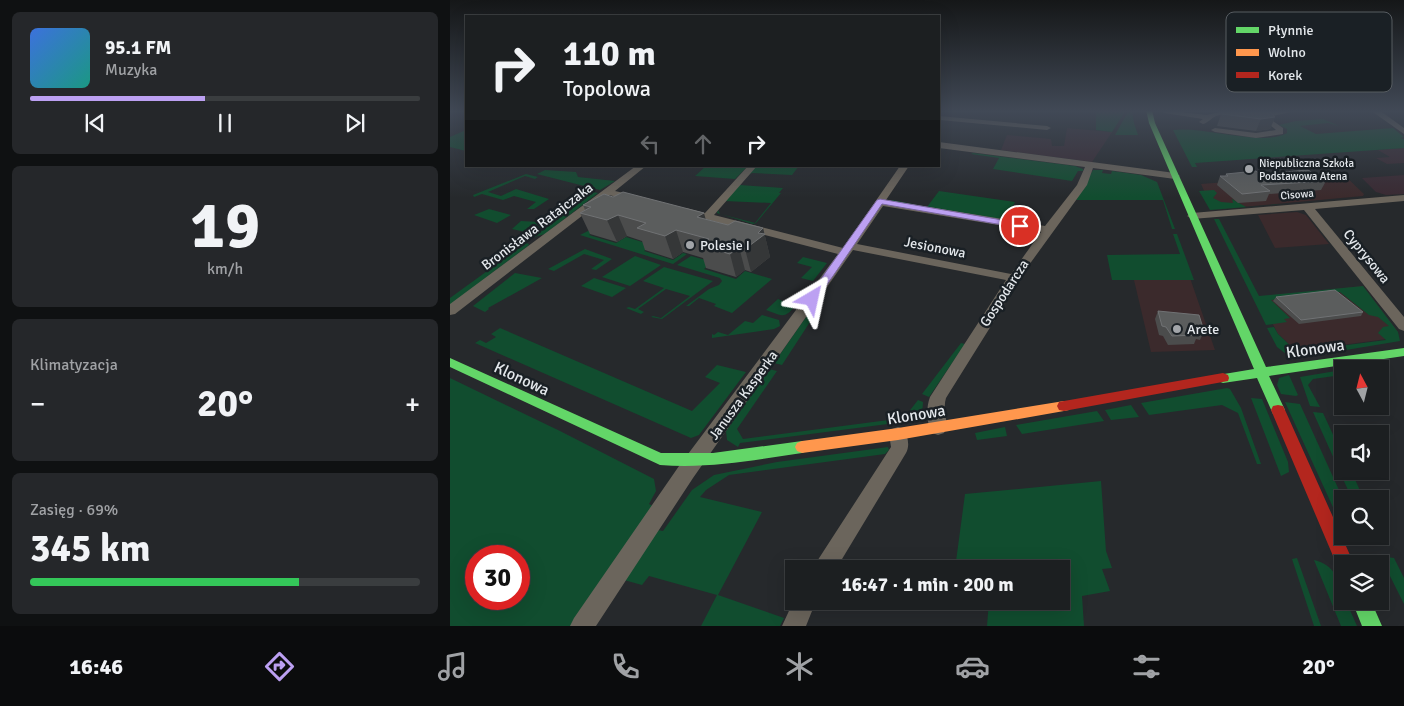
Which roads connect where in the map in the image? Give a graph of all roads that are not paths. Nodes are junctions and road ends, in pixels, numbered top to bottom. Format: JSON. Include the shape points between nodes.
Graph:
{"nodes":[{"id":1,"x":1159,"y":139,"type":"edge"},
{"id":2,"x":940,"y":145,"type":"edge"},
{"id":3,"x":1090,"y":165,"type":"junction"},
{"id":4,"x":641,"y":167,"type":"edge"},
{"id":5,"x":752,"y":167,"type":"edge"},
{"id":6,"x":904,"y":167,"type":"edge"},
{"id":7,"x":1174,"y":176,"type":"junction"},
{"id":8,"x":608,"y":192,"type":"junction"},
{"id":9,"x":1404,"y":198,"type":"edge"},
{"id":10,"x":652,"y":202,"type":"edge"},
{"id":11,"x":880,"y":202,"type":"junction"},
{"id":12,"x":1307,"y":206,"type":"junction"},
{"id":13,"x":679,"y":210,"type":"edge"},
{"id":14,"x":1192,"y":216,"type":"junction"},
{"id":15,"x":706,"y":217,"type":"junction"},
{"id":16,"x":1047,"y":230,"type":"junction"},
{"id":17,"x":848,"y":249,"type":"junction"},
{"id":18,"x":1014,"y":278,"type":"junction"},
{"id":19,"x":450,"y":311,"type":"edge"},
{"id":20,"x":1404,"y":326,"type":"edge"},
{"id":21,"x":1404,"y":352,"type":"edge"},
{"id":22,"x":450,"y":362,"type":"edge"},
{"id":23,"x":1261,"y":372,"type":"junction"},
{"id":24,"x":938,"y":428,"type":"junction"},
{"id":25,"x":898,"y":434,"type":"junction"},
{"id":26,"x":695,"y":461,"type":"junction"},
{"id":27,"x":1341,"y":555,"type":"edge"},
{"id":28,"x":830,"y":560,"type":"edge"},
{"id":29,"x":801,"y":610,"type":"edge"},
{"id":30,"x":1365,"y":610,"type":"edge"},
{"id":31,"x":582,"y":626,"type":"edge"},
{"id":32,"x":794,"y":626,"type":"edge"},
{"id":33,"x":1372,"y":626,"type":"edge"}],
"edges":[{"from":1,"to":7,"type":"street"},
{"from":2,"to":3,"type":"street"},
{"from":3,"to":7,"type":"street"},
{"from":3,"to":16,"type":"street","name":"Gospodarcza","via":[[1082,185]]},
{"from":4,"to":8,"type":"street","name":"Bronisława Ratajczaka"},
{"from":5,"to":15,"type":"street"},
{"from":6,"to":11,"type":"street","name":"Janusza Kasperka"},
{"from":7,"to":14,"type":"street"},
{"from":8,"to":10,"type":"street"},
{"from":8,"to":19,"type":"street","name":"Bronisława Ratajczaka"},
{"from":9,"to":12,"type":"street","name":"Cisowa"},
{"from":11,"to":16,"type":"street"},
{"from":11,"to":17,"type":"street","name":"Janusza Kasperka"},
{"from":12,"to":14,"type":"street","name":"Cisowa"},
{"from":12,"to":20,"type":"street","name":"Cyprysowa"},
{"from":13,"to":15,"type":"street"},
{"from":14,"to":23,"type":"street"},
{"from":15,"to":17,"type":"street"},
{"from":16,"to":18,"type":"street","name":"Gospodarcza"},
{"from":17,"to":18,"type":"street","name":"Jesionowa"},
{"from":17,"to":26,"type":"street","name":"Janusza Kasperka"},
{"from":18,"to":24,"type":"street","name":"Gospodarcza","via":[[938,397],[935,406]]},
{"from":21,"to":23,"type":"street","name":"Klonowa"},
{"from":22,"to":26,"type":"street","name":"Klonowa","via":[[660,459]]},
{"from":23,"to":24,"type":"street","name":"Klonowa"},
{"from":23,"to":27,"type":"street"},
{"from":24,"to":25,"type":"street","name":"Klonowa"},
{"from":25,"to":26,"type":"street","name":"Klonowa"},
{"from":25,"to":28,"type":"street","via":[[900,448]]},
{"from":26,"to":31,"type":"street","name":"Janusza Kasperka"},
{"from":29,"to":32,"type":"street"},
{"from":30,"to":33,"type":"street"}]}
